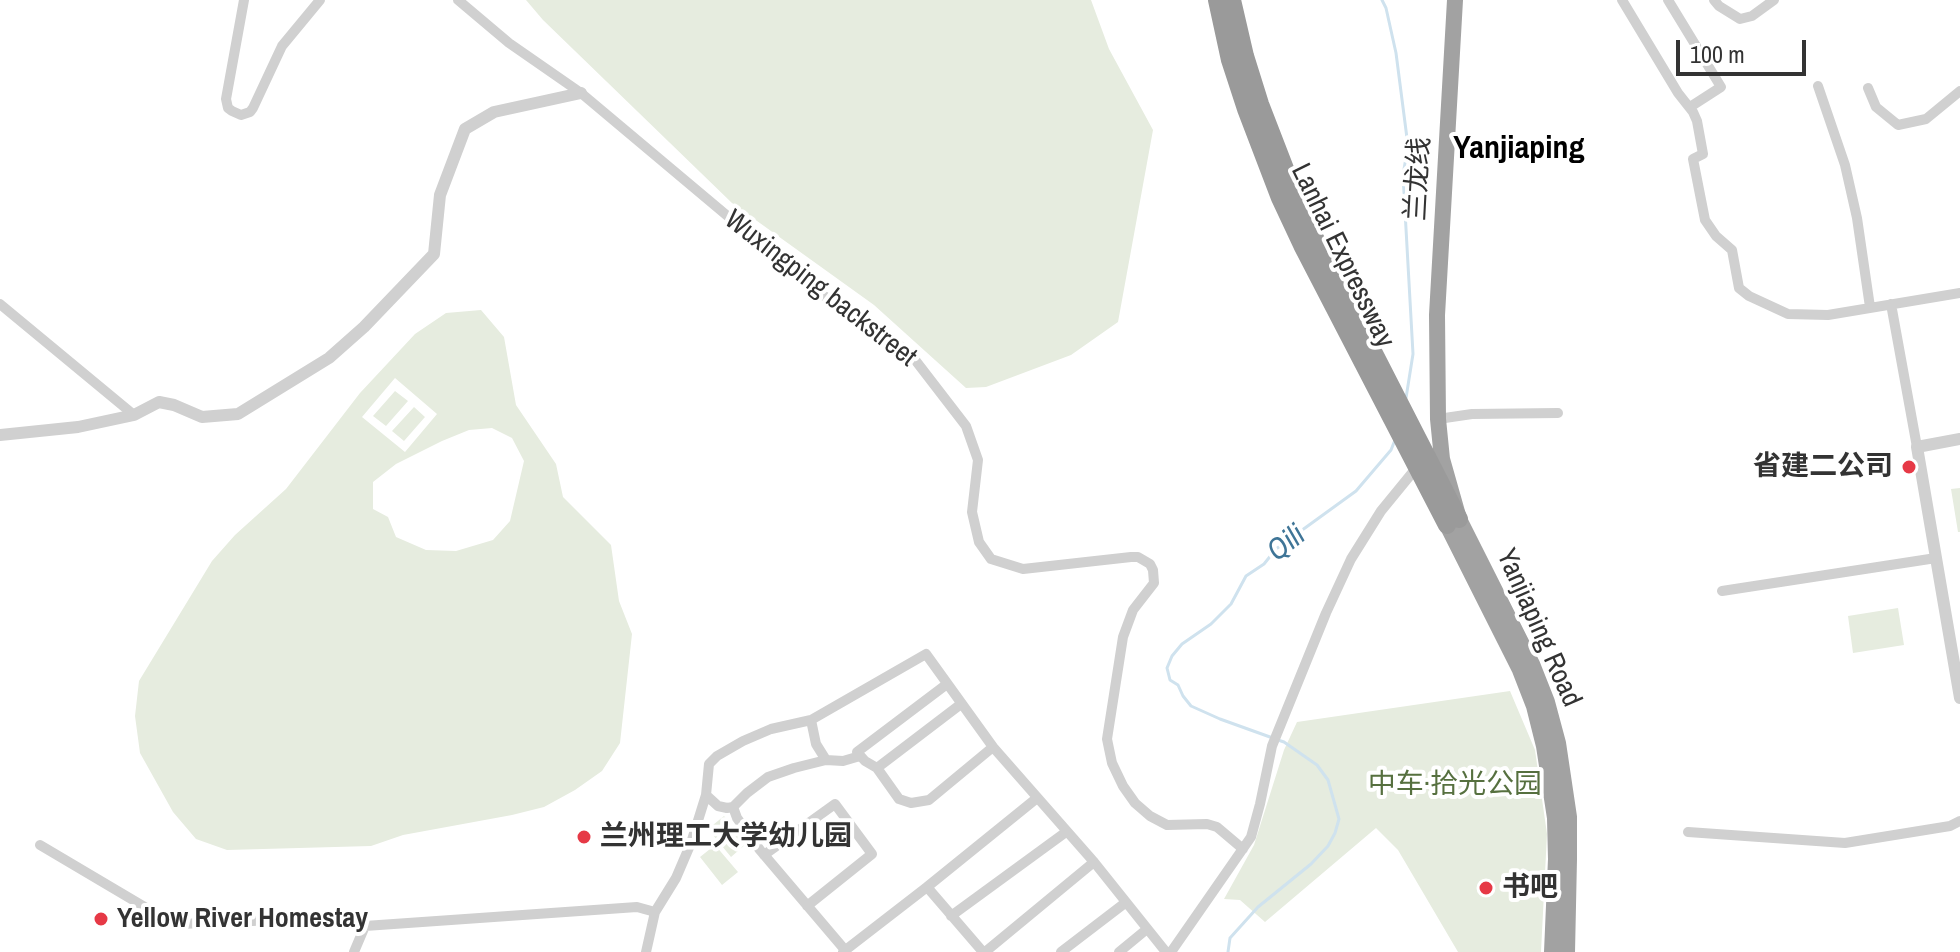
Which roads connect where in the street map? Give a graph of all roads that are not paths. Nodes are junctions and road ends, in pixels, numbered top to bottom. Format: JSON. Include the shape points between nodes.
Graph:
{"nodes":[{"id":1,"x":244,"y":0,"type":"edge"},
{"id":2,"x":320,"y":0,"type":"edge"},
{"id":3,"x":458,"y":0,"type":"edge"},
{"id":4,"x":1217,"y":0,"type":"edge"},
{"id":5,"x":1232,"y":0,"type":"edge"},
{"id":6,"x":1455,"y":0,"type":"edge"},
{"id":7,"x":1622,"y":0,"type":"edge"},
{"id":8,"x":1668,"y":0,"type":"edge"},
{"id":9,"x":1714,"y":0,"type":"edge"},
{"id":10,"x":1774,"y":0,"type":"edge"},
{"id":11,"x":1818,"y":86,"type":"dead end"},
{"id":12,"x":1868,"y":88,"type":"dead end"},
{"id":13,"x":1960,"y":91,"type":"edge"},
{"id":14,"x":581,"y":93,"type":"junction"},
{"id":15,"x":1690,"y":107,"type":"junction"},
{"id":16,"x":1960,"y":293,"type":"edge"},
{"id":17,"x":0,"y":304,"type":"edge"},
{"id":18,"x":1891,"y":304,"type":"junction"},
{"id":19,"x":1870,"y":307,"type":"junction"},
{"id":20,"x":1437,"y":362,"type":"junction"},
{"id":21,"x":1558,"y":413,"type":"dead end"},
{"id":22,"x":134,"y":415,"type":"junction"},
{"id":23,"x":1438,"y":419,"type":"junction"},
{"id":24,"x":0,"y":435,"type":"edge"},
{"id":25,"x":1406,"y":437,"type":"junction"},
{"id":26,"x":1960,"y":439,"type":"edge"},
{"id":27,"x":1917,"y":447,"type":"junction"},
{"id":28,"x":1430,"y":456,"type":"junction"},
{"id":29,"x":1453,"y":522,"type":"junction"},
{"id":30,"x":1936,"y":558,"type":"junction"},
{"id":31,"x":1722,"y":591,"type":"dead end"},
{"id":32,"x":947,"y":684,"type":"junction"},
{"id":33,"x":1960,"y":698,"type":"edge"},
{"id":34,"x":961,"y":704,"type":"junction"},
{"id":35,"x":1541,"y":704,"type":"junction"},
{"id":36,"x":811,"y":720,"type":"junction"},
{"id":37,"x":993,"y":747,"type":"junction"},
{"id":38,"x":860,"y":756,"type":"junction"},
{"id":39,"x":826,"y":760,"type":"junction"},
{"id":40,"x":877,"y":768,"type":"junction"},
{"id":41,"x":706,"y":795,"type":"junction"},
{"id":42,"x":1037,"y":798,"type":"junction"},
{"id":43,"x":733,"y":807,"type":"junction"},
{"id":44,"x":1960,"y":821,"type":"edge"},
{"id":45,"x":1066,"y":832,"type":"junction"},
{"id":46,"x":1688,"y":832,"type":"dead end"},
{"id":47,"x":40,"y":845,"type":"dead end"},
{"id":48,"x":1243,"y":849,"type":"junction"},
{"id":49,"x":764,"y":855,"type":"junction"},
{"id":50,"x":1094,"y":862,"type":"junction"},
{"id":51,"x":927,"y":887,"type":"junction"},
{"id":52,"x":1125,"y":903,"type":"junction"},
{"id":53,"x":807,"y":906,"type":"junction"},
{"id":54,"x":655,"y":912,"type":"junction"},
{"id":55,"x":951,"y":916,"type":"junction"},
{"id":56,"x":365,"y":926,"type":"junction"},
{"id":57,"x":1147,"y":929,"type":"junction"},
{"id":58,"x":844,"y":951,"type":"edge"},
{"id":59,"x":354,"y":952,"type":"edge"},
{"id":60,"x":646,"y":952,"type":"edge"},
{"id":61,"x":984,"y":952,"type":"edge"},
{"id":62,"x":1061,"y":952,"type":"edge"},
{"id":63,"x":1119,"y":952,"type":"edge"},
{"id":64,"x":1168,"y":952,"type":"edge"},
{"id":65,"x":1552,"y":952,"type":"edge"},
{"id":66,"x":1567,"y":952,"type":"edge"}],
"edges":[{"from":1,"to":2,"type":"street","via":[[226,99],[241,115],[253,108],[282,46]]},
{"from":3,"to":14,"type":"street"},
{"from":4,"to":25,"type":"highway","name":"Lanhai Expressway","via":[[1230,60],[1280,198]]},
{"from":5,"to":25,"type":"highway","name":"Lanhai Expressway","via":[[1260,104],[1294,192],[1400,403]]},
{"from":6,"to":20,"type":"highway","name":"兰龙线"},
{"from":7,"to":15,"type":"street"},
{"from":8,"to":15,"type":"street","via":[[1721,87]]},
{"from":9,"to":10,"type":"street","via":[[1740,19]]},
{"from":11,"to":19,"type":"street","via":[[1848,178]]},
{"from":12,"to":13,"type":"street","via":[[1876,107],[1898,125],[1926,119]]},
{"from":14,"to":22,"type":"street","via":[[494,112],[465,129],[440,195],[434,254],[329,358],[238,414],[202,417],[159,402]]},
{"from":14,"to":48,"type":"street","name":"Wuxingping backstreet","via":[[818,292],[909,352],[966,426],[978,460],[972,512],[979,542],[991,559],[1023,569],[1131,557],[1150,564],[1154,583],[1133,610],[1123,637],[1107,739],[1112,763],[1135,803],[1150,816],[1167,825],[1217,827]]},
{"from":15,"to":19,"type":"street","via":[[1703,154],[1693,159],[1705,220],[1732,250],[1739,288],[1788,314],[1828,315]]},
{"from":16,"to":18,"type":"street"},
{"from":17,"to":22,"type":"street"},
{"from":18,"to":19,"type":"street"},
{"from":18,"to":27,"type":"street"},
{"from":20,"to":23,"type":"highway","name":"兰龙线"},
{"from":20,"to":28,"type":"highway","name":"兰龙线"},
{"from":21,"to":23,"type":"street"},
{"from":22,"to":24,"type":"street"},
{"from":23,"to":28,"type":"highway","name":"兰龙线"},
{"from":25,"to":28,"type":"highway","name":"Lanhai Expressway"},
{"from":26,"to":27,"type":"street"},
{"from":27,"to":30,"type":"street"},
{"from":28,"to":29,"type":"highway","name":"Lanhai Expressway"},
{"from":28,"to":29,"type":"highway","name":"兰龙线","via":[[1442,459]]},
{"from":28,"to":48,"type":"street","via":[[1381,511],[1351,559],[1272,746],[1251,837]]},
{"from":29,"to":35,"type":"highway","name":"Yanjiaping Road","via":[[1515,628]]},
{"from":30,"to":31,"type":"street"},
{"from":30,"to":33,"type":"street"},
{"from":32,"to":34,"type":"street"},
{"from":32,"to":36,"type":"street","via":[[926,654]]},
{"from":32,"to":38,"type":"street","via":[[857,752]]},
{"from":34,"to":37,"type":"street"},
{"from":34,"to":40,"type":"street"},
{"from":35,"to":65,"type":"highway","name":"Yanjiaping Road","via":[[1555,818]]},
{"from":35,"to":66,"type":"highway","name":"Yanjiaping Road","via":[[1558,743],[1569,817]]},
{"from":36,"to":39,"type":"street"},
{"from":36,"to":41,"type":"street","via":[[771,729],[717,756],[709,764]]},
{"from":37,"to":40,"type":"street","via":[[929,800],[899,799]]},
{"from":37,"to":42,"type":"street"},
{"from":38,"to":39,"type":"street"},
{"from":38,"to":40,"type":"street"},
{"from":39,"to":43,"type":"street","via":[[768,777]]},
{"from":41,"to":43,"type":"street","via":[[718,806]]},
{"from":41,"to":54,"type":"street","via":[[676,878]]},
{"from":42,"to":45,"type":"street"},
{"from":42,"to":51,"type":"street"},
{"from":43,"to":49,"type":"street"},
{"from":44,"to":46,"type":"street","via":[[1845,843]]},
{"from":45,"to":50,"type":"street"},
{"from":45,"to":55,"type":"street"},
{"from":47,"to":56,"type":"street","via":[[180,924],[349,917]]},
{"from":48,"to":64,"type":"street"},
{"from":49,"to":53,"type":"street"},
{"from":49,"to":53,"type":"street","via":[[835,804],[872,854]]},
{"from":50,"to":52,"type":"street"},
{"from":50,"to":61,"type":"street"},
{"from":51,"to":55,"type":"street"},
{"from":51,"to":58,"type":"street"},
{"from":52,"to":57,"type":"street"},
{"from":52,"to":62,"type":"street"},
{"from":53,"to":58,"type":"street"},
{"from":54,"to":56,"type":"street","via":[[637,907]]},
{"from":54,"to":60,"type":"street"},
{"from":55,"to":61,"type":"street"},
{"from":56,"to":59,"type":"street"},
{"from":57,"to":63,"type":"street"},
{"from":57,"to":64,"type":"street"}]}
